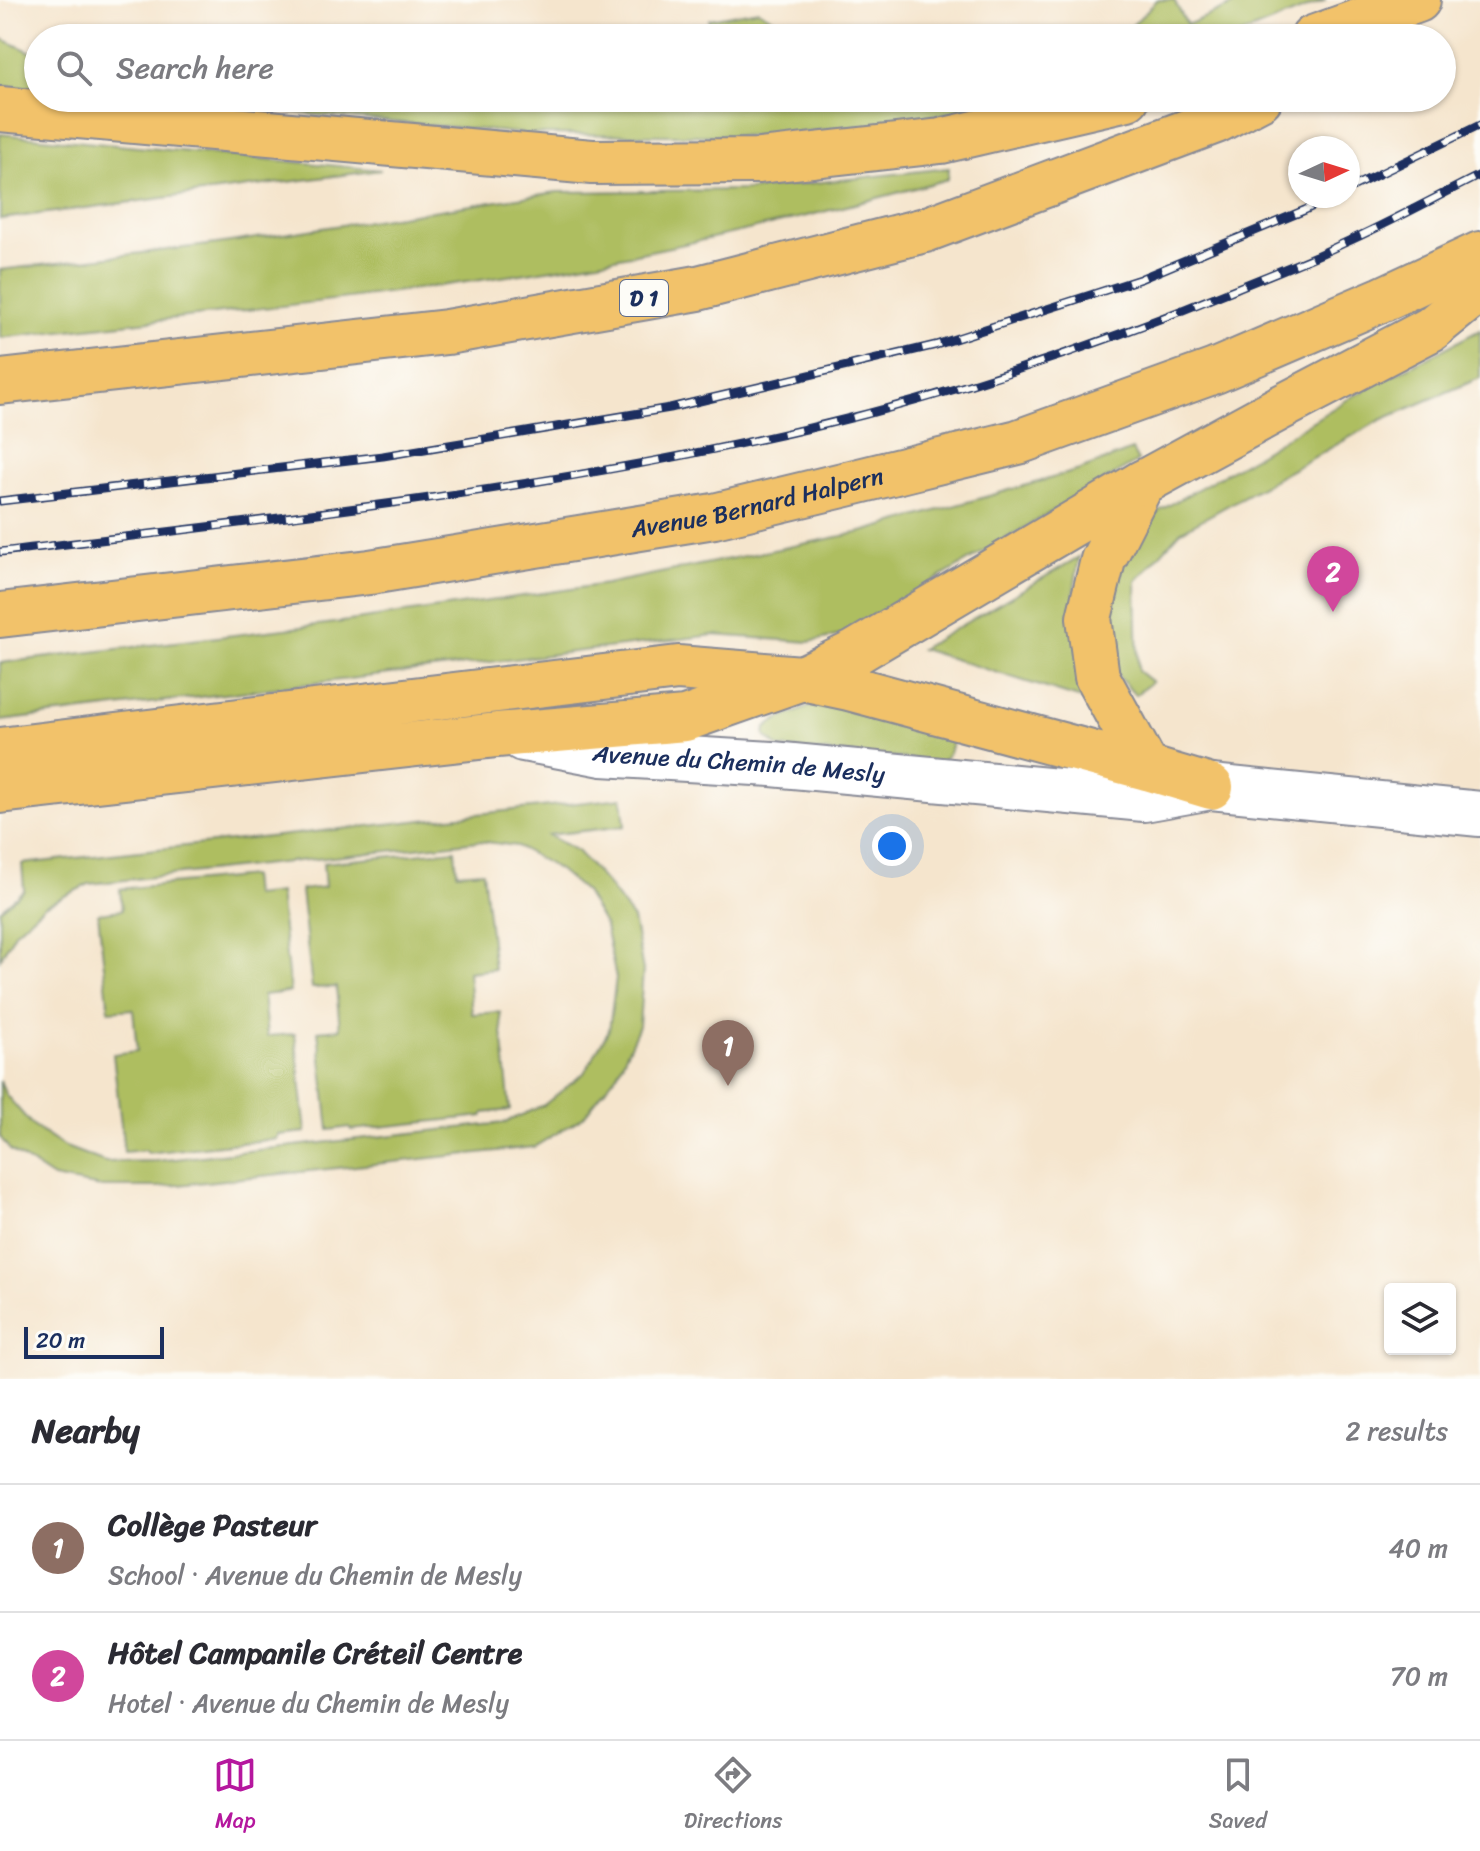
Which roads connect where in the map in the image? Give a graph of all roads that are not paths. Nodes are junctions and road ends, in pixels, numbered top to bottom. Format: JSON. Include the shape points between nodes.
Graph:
{"nodes":[{"id":1,"x":1418,"y":0,"type":"edge"},
{"id":2,"x":1446,"y":0,"type":"edge"},
{"id":3,"x":1352,"y":24,"type":"edge"},
{"id":4,"x":1401,"y":24,"type":"edge"},
{"id":5,"x":0,"y":109,"type":"edge"},
{"id":6,"x":24,"y":111,"type":"edge"},
{"id":7,"x":34,"y":112,"type":"edge"},
{"id":8,"x":1066,"y":112,"type":"edge"},
{"id":9,"x":1233,"y":112,"type":"edge"},
{"id":10,"x":1480,"y":254,"type":"edge"},
{"id":11,"x":1480,"y":289,"type":"edge"},
{"id":12,"x":0,"y":382,"type":"edge"},
{"id":13,"x":1142,"y":483,"type":"junction"},
{"id":14,"x":0,"y":615,"type":"edge"},
{"id":15,"x":802,"y":678,"type":"junction"},
{"id":16,"x":497,"y":735,"type":"junction"},
{"id":17,"x":0,"y":750,"type":"edge"},
{"id":18,"x":1147,"y":768,"type":"junction"},
{"id":19,"x":1211,"y":787,"type":"junction"},
{"id":20,"x":0,"y":791,"type":"edge"},
{"id":21,"x":1480,"y":814,"type":"edge"}],
"edges":[{"from":1,"to":3,"type":"main road"},
{"from":2,"to":4,"type":"main road"},
{"from":5,"to":6,"type":"main road"},
{"from":7,"to":8,"type":"main road","via":[[592,162],[759,161],[941,141]]},
{"from":9,"to":12,"type":"main road","number":"D 1","via":[[925,230],[698,288],[447,332]]},
{"from":10,"to":14,"type":"main road","name":"Avenue Bernard Halpern","via":[[1215,371],[1018,442],[863,480],[714,516],[370,572]]},
{"from":11,"to":13,"type":"main road","via":[[1431,329]]},
{"from":13,"to":15,"type":"main road","via":[[856,652]]},
{"from":13,"to":18,"type":"main road","via":[[1103,560],[1089,618],[1097,677]]},
{"from":15,"to":16,"type":"main road","via":[[685,719]]},
{"from":15,"to":17,"type":"main road","via":[[678,668]]},
{"from":15,"to":18,"type":"main road"},
{"from":16,"to":19,"type":"street","name":"Avenue du Chemin de Mesly","via":[[602,754],[772,764],[1144,799]]},
{"from":16,"to":20,"type":"main road","name":"Avenue du Chemin de Mesly"},
{"from":18,"to":19,"type":"main road"},
{"from":19,"to":21,"type":"street","name":"Avenue du Chemin de Mesly"}]}
